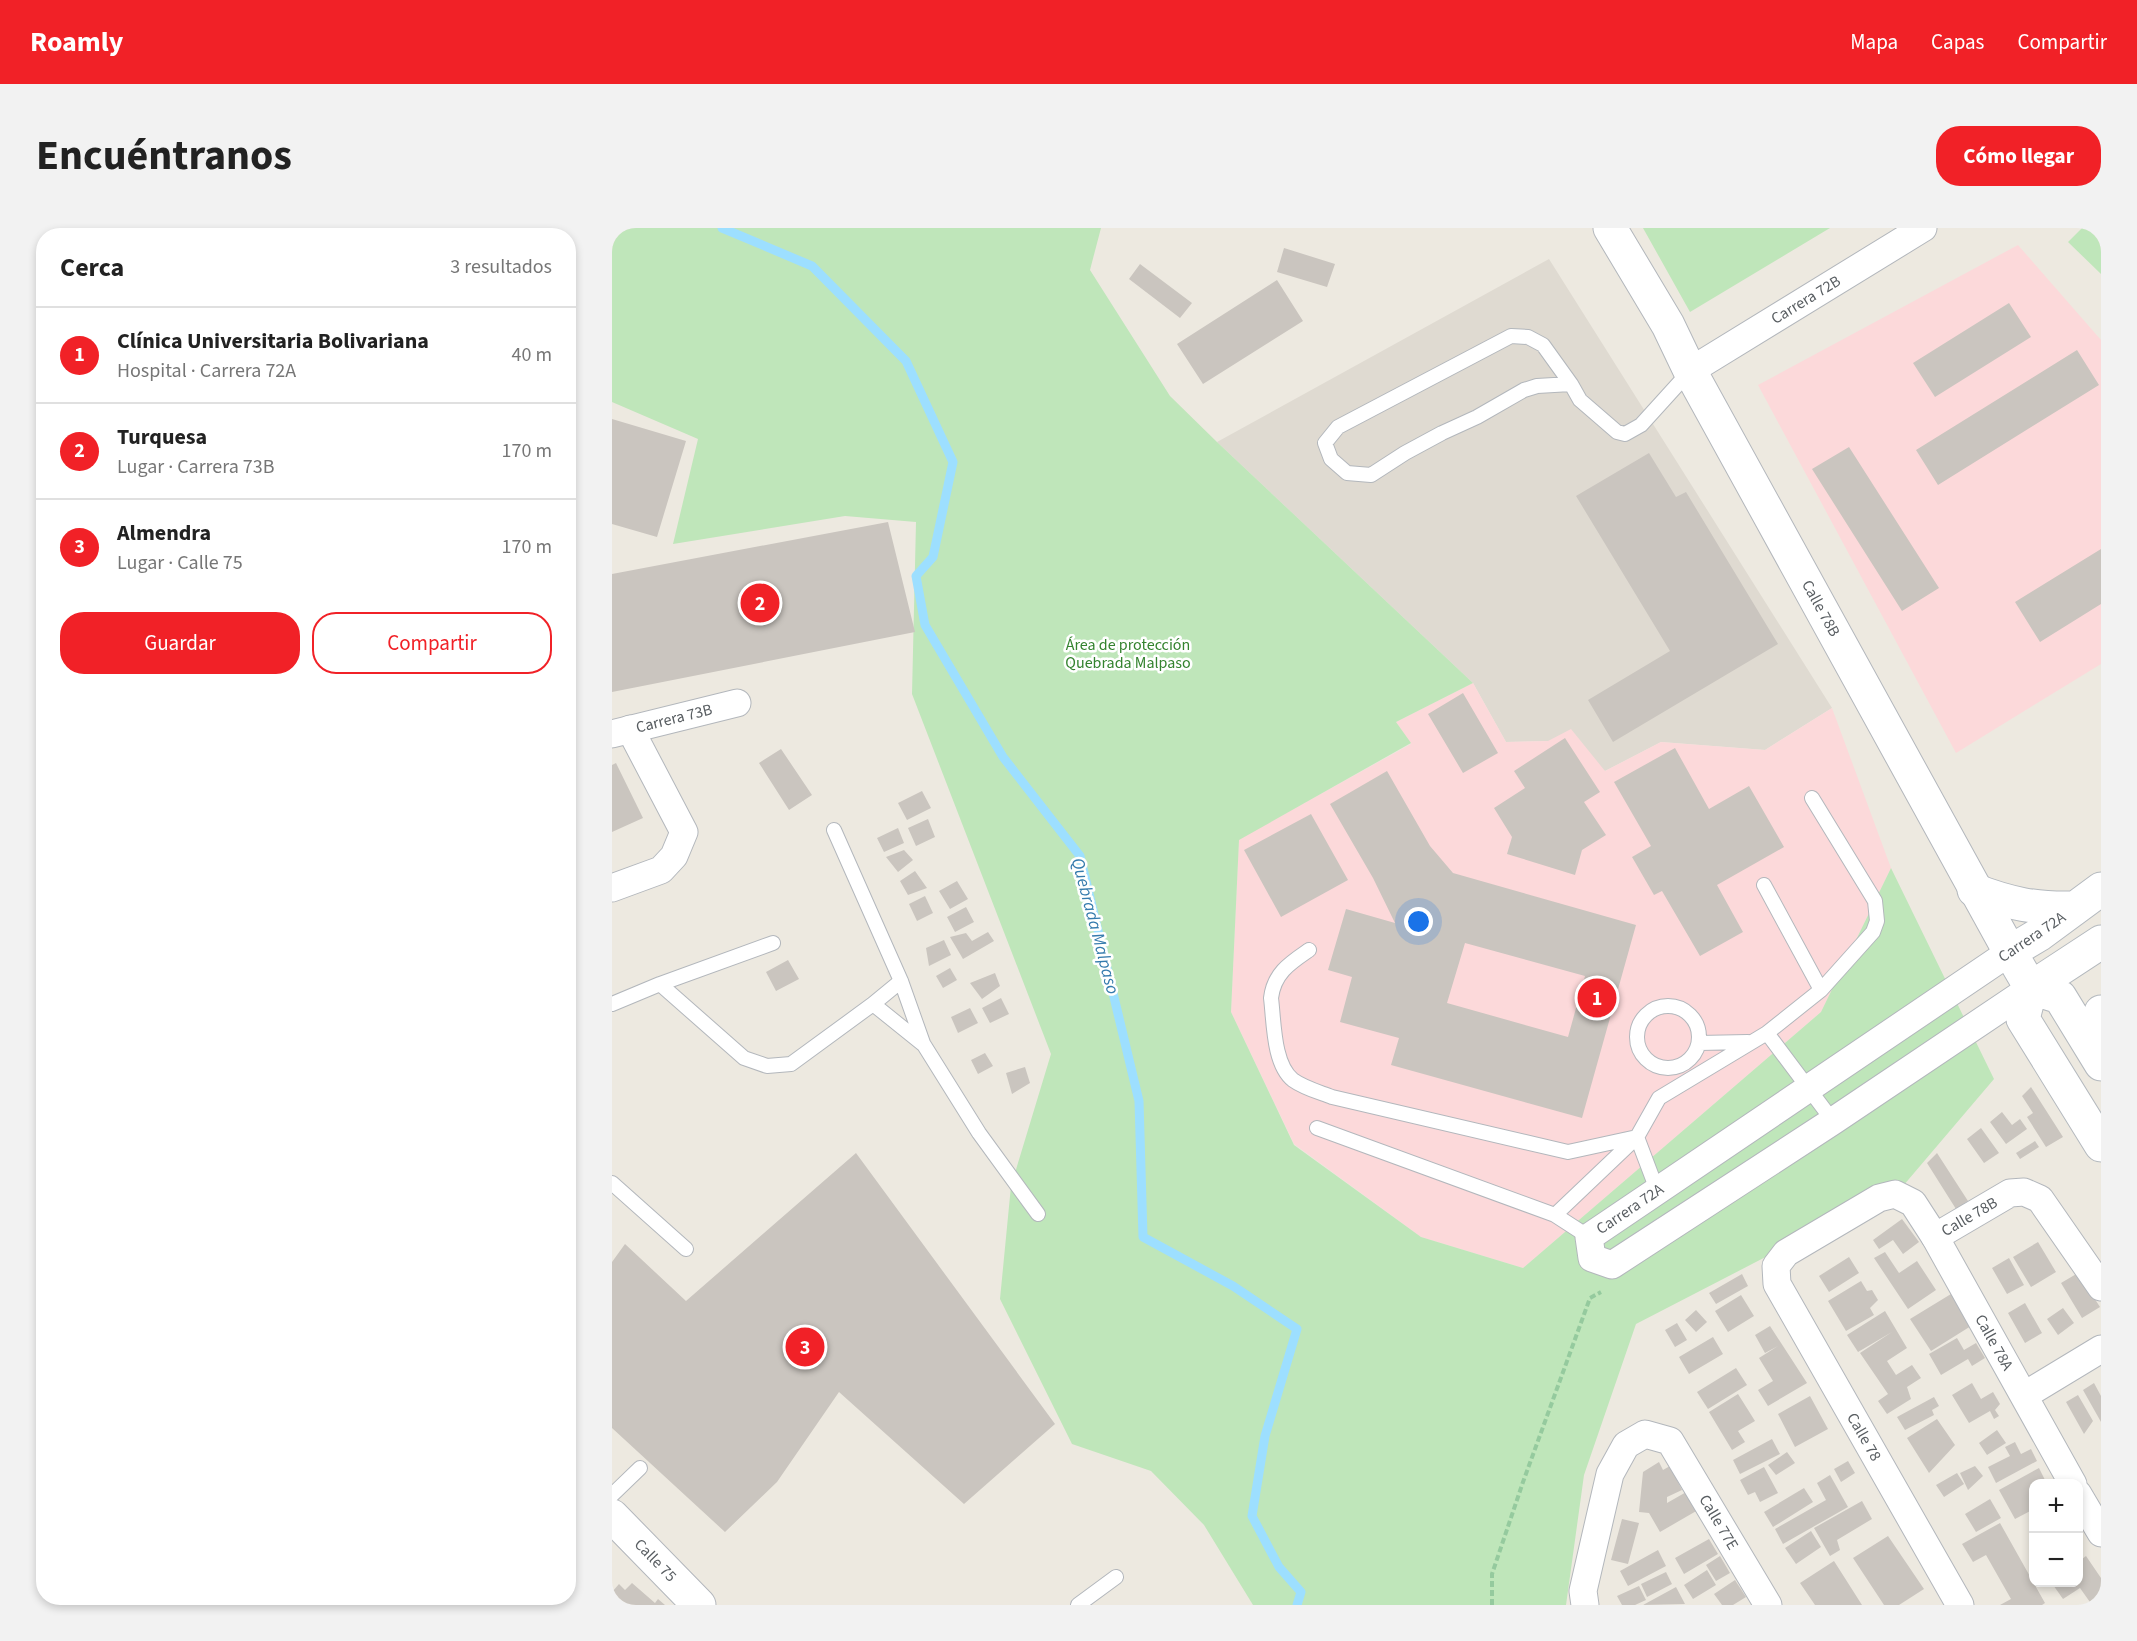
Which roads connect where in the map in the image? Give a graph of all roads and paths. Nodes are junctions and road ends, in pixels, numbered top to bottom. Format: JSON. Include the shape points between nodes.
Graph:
{"nodes":[{"id":1,"x":1610,"y":228,"type":"edge"},
{"id":2,"x":1923,"y":228,"type":"edge"},
{"id":3,"x":1690,"y":370,"type":"junction"},
{"id":4,"x":1571,"y":384,"type":"junction"},
{"id":5,"x":737,"y":703,"type":"dead end"},
{"id":6,"x":621,"y":731,"type":"edge"},
{"id":7,"x":1812,"y":798,"type":"dead end"},
{"id":8,"x":834,"y":830,"type":"dead end"},
{"id":9,"x":1764,"y":885,"type":"dead end"},
{"id":10,"x":612,"y":888,"type":"edge"},
{"id":11,"x":2101,"y":889,"type":"edge"},
{"id":12,"x":1974,"y":890,"type":"junction"},
{"id":13,"x":2074,"y":908,"type":"junction"},
{"id":14,"x":2101,"y":942,"type":"edge"},
{"id":15,"x":773,"y":943,"type":"dead end"},
{"id":16,"x":1309,"y":950,"type":"dead end"},
{"id":17,"x":2010,"y":952,"type":"junction"},
{"id":18,"x":901,"y":981,"type":"junction"},
{"id":19,"x":660,"y":984,"type":"junction"},
{"id":20,"x":2031,"y":988,"type":"junction"},
{"id":21,"x":1821,"y":990,"type":"junction"},
{"id":22,"x":612,"y":1004,"type":"edge"},
{"id":23,"x":873,"y":1004,"type":"junction"},
{"id":24,"x":2101,"y":1012,"type":"edge"},
{"id":25,"x":1767,"y":1033,"type":"junction"},
{"id":26,"x":1750,"y":1042,"type":"junction"},
{"id":27,"x":1699,"y":1043,"type":"junction"},
{"id":28,"x":924,"y":1046,"type":"junction"},
{"id":29,"x":2101,"y":1063,"type":"edge"},
{"id":30,"x":1665,"y":1068,"type":"junction"},
{"id":31,"x":1808,"y":1089,"type":"junction"},
{"id":32,"x":1659,"y":1098,"type":"junction"},
{"id":33,"x":1833,"y":1121,"type":"junction"},
{"id":34,"x":1317,"y":1128,"type":"dead end"},
{"id":35,"x":1637,"y":1137,"type":"junction"},
{"id":36,"x":2101,"y":1145,"type":"edge"},
{"id":37,"x":617,"y":1188,"type":"edge"},
{"id":38,"x":1657,"y":1190,"type":"junction"},
{"id":39,"x":612,"y":1203,"type":"edge"},
{"id":40,"x":1038,"y":1214,"type":"dead end"},
{"id":41,"x":1555,"y":1215,"type":"junction"},
{"id":42,"x":1589,"y":1237,"type":"junction"},
{"id":43,"x":1935,"y":1237,"type":"junction"},
{"id":44,"x":687,"y":1249,"type":"dead end"},
{"id":45,"x":1776,"y":1266,"type":"joint"},
{"id":46,"x":1610,"y":1286,"type":"dead end"},
{"id":47,"x":2101,"y":1287,"type":"edge"},
{"id":48,"x":2101,"y":1349,"type":"edge"},
{"id":49,"x":2025,"y":1395,"type":"junction"},
{"id":50,"x":640,"y":1468,"type":"dead end"},
{"id":51,"x":2070,"y":1479,"type":"edge"},
{"id":52,"x":612,"y":1495,"type":"edge"},
{"id":53,"x":612,"y":1516,"type":"edge"},
{"id":54,"x":1116,"y":1577,"type":"dead end"},
{"id":55,"x":699,"y":1605,"type":"edge"},
{"id":56,"x":1078,"y":1605,"type":"edge"},
{"id":57,"x":1492,"y":1605,"type":"edge"},
{"id":58,"x":1585,"y":1605,"type":"edge"},
{"id":59,"x":1768,"y":1605,"type":"edge"},
{"id":60,"x":1960,"y":1605,"type":"edge"}],
"edges":[{"from":1,"to":3,"type":"street","name":"Calle 78B","via":[[1668,324]]},
{"from":2,"to":3,"type":"street","name":"Carrera 72B"},
{"from":3,"to":4,"type":"lane","via":[[1641,425],[1625,434],[1617,432],[1580,400]]},
{"from":3,"to":12,"type":"street","name":"Calle 78B"},
{"from":4,"to":4,"type":"lane","via":[[1524,390],[1371,475],[1347,473],[1331,459],[1325,443],[1338,427],[1511,336],[1528,337],[1543,345]]},
{"from":5,"to":6,"type":"street","name":"Carrera 73B"},
{"from":6,"to":10,"type":"street","via":[[684,832],[674,856],[661,870]]},
{"from":7,"to":21,"type":"lane","via":[[1877,910],[1873,932]]},
{"from":8,"to":18,"type":"lane"},
{"from":9,"to":21,"type":"lane"},
{"from":11,"to":13,"type":"street","name":"Carrera 72A"},
{"from":12,"to":13,"type":"street","via":[[2023,906]]},
{"from":12,"to":17,"type":"street","name":"Calle 78B"},
{"from":13,"to":17,"type":"street","name":"Carrera 72A"},
{"from":14,"to":20,"type":"street","name":"Carrera 72A"},
{"from":15,"to":19,"type":"lane"},
{"from":16,"to":35,"type":"lane","via":[[1281,971],[1271,998],[1280,1061],[1301,1085],[1332,1097],[1568,1152]]},
{"from":17,"to":20,"type":"street","name":"Calle 78B"},
{"from":17,"to":31,"type":"street","name":"Carrera 72A"},
{"from":18,"to":23,"type":"lane"},
{"from":18,"to":28,"type":"lane"},
{"from":19,"to":22,"type":"lane"},
{"from":19,"to":23,"type":"lane","via":[[744,1058],[767,1066],[791,1064]]},
{"from":20,"to":29,"type":"street","via":[[2060,997]]},
{"from":20,"to":33,"type":"street","name":"Carrera 72A"},
{"from":20,"to":36,"type":"street","via":[[2023,1018]]},
{"from":21,"to":25,"type":"lane"},
{"from":23,"to":28,"type":"lane"},
{"from":24,"to":29,"type":"street"},
{"from":25,"to":26,"type":"lane"},
{"from":25,"to":31,"type":"lane"},
{"from":26,"to":27,"type":"lane"},
{"from":26,"to":32,"type":"lane"},
{"from":27,"to":30,"type":"lane","via":[[1687,1062]]},
{"from":27,"to":30,"type":"lane","via":[[1695,1021],[1687,1012],[1665,1006],[1645,1016],[1636,1037],[1639,1048],[1654,1065]]},
{"from":28,"to":40,"type":"lane","via":[[979,1133]]},
{"from":30,"to":32,"type":"lane"},
{"from":31,"to":33,"type":"lane"},
{"from":31,"to":38,"type":"street","name":"Carrera 72A"},
{"from":32,"to":35,"type":"lane"},
{"from":33,"to":42,"type":"street","name":"Carrera 72A","via":[[1612,1265],[1592,1258]]},
{"from":34,"to":41,"type":"lane"},
{"from":35,"to":38,"type":"lane"},
{"from":35,"to":41,"type":"lane"},
{"from":37,"to":39,"type":"lane"},
{"from":37,"to":44,"type":"lane"},
{"from":38,"to":42,"type":"street","name":"Carrera 72A"},
{"from":41,"to":42,"type":"lane"},
{"from":43,"to":45,"type":"street","name":"Calle 78A","via":[[1913,1203],[1895,1194],[1879,1198],[1786,1253]]},
{"from":43,"to":47,"type":"street","name":"Calle 78B","via":[[2010,1193],[2024,1192],[2040,1200]]},
{"from":43,"to":49,"type":"street","name":"Calle 78A"},
{"from":45,"to":60,"type":"street","name":"Calle 78","via":[[1777,1284]]},
{"from":46,"to":57,"type":"path","via":[[1590,1298],[1492,1574]]},
{"from":48,"to":49,"type":"street"},
{"from":49,"to":51,"type":"street","name":"Calle 78A"},
{"from":50,"to":52,"type":"lane"},
{"from":53,"to":55,"type":"street","name":"Calle 75"},
{"from":54,"to":56,"type":"lane"},
{"from":58,"to":59,"type":"street","name":"Calle 77E","via":[[1583,1591],[1610,1474],[1626,1445],[1645,1434],[1670,1441]]}]}
